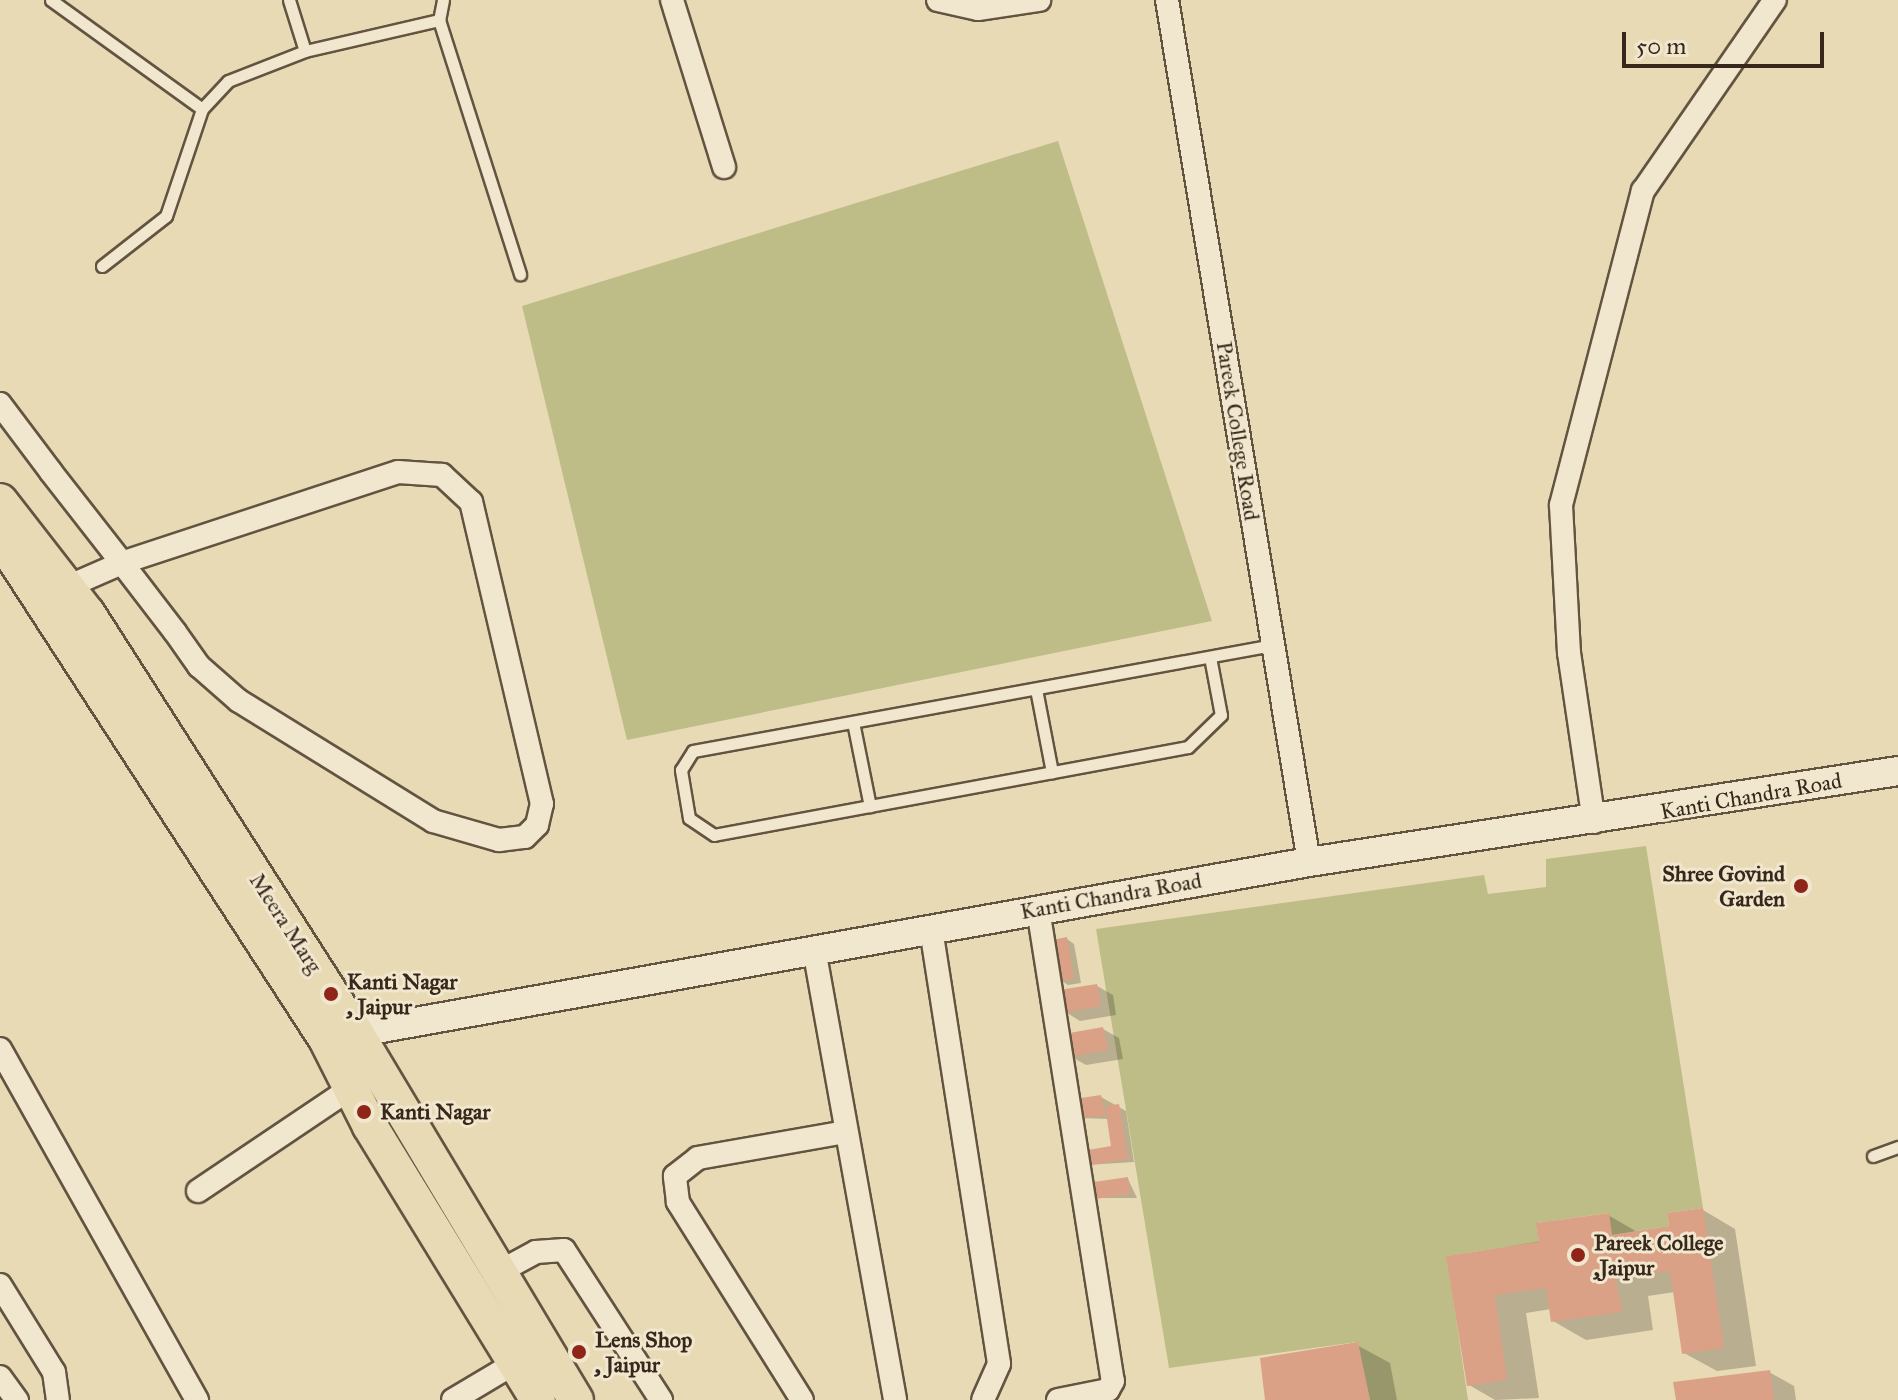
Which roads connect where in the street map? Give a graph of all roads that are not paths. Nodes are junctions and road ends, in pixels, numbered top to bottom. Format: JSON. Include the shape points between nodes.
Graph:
{"nodes":[{"id":1,"x":51,"y":0,"type":"edge"},
{"id":2,"x":289,"y":0,"type":"edge"},
{"id":3,"x":443,"y":0,"type":"edge"},
{"id":4,"x":672,"y":0,"type":"edge"},
{"id":5,"x":938,"y":0,"type":"edge"},
{"id":6,"x":1039,"y":0,"type":"edge"},
{"id":7,"x":1167,"y":0,"type":"edge"},
{"id":8,"x":1775,"y":0,"type":"edge"},
{"id":9,"x":439,"y":20,"type":"junction"},
{"id":10,"x":305,"y":51,"type":"junction"},
{"id":11,"x":202,"y":109,"type":"junction"},
{"id":12,"x":724,"y":167,"type":"dead end"},
{"id":13,"x":102,"y":266,"type":"dead end"},
{"id":14,"x":520,"y":274,"type":"dead end"},
{"id":15,"x":0,"y":404,"type":"edge"},
{"id":16,"x":0,"y":501,"type":"edge"},
{"id":17,"x":0,"y":537,"type":"edge"},
{"id":18,"x":122,"y":563,"type":"junction"},
{"id":19,"x":67,"y":587,"type":"junction"},
{"id":20,"x":1273,"y":645,"type":"junction"},
{"id":21,"x":1210,"y":657,"type":"junction"},
{"id":22,"x":1036,"y":689,"type":"junction"},
{"id":23,"x":853,"y":722,"type":"junction"},
{"id":24,"x":1898,"y":771,"type":"edge"},
{"id":25,"x":1052,"y":772,"type":"junction"},
{"id":26,"x":870,"y":806,"type":"junction"},
{"id":27,"x":1594,"y":822,"type":"junction"},
{"id":28,"x":1309,"y":862,"type":"junction"},
{"id":29,"x":1038,"y":909,"type":"junction"},
{"id":30,"x":931,"y":929,"type":"junction"},
{"id":31,"x":814,"y":949,"type":"junction"},
{"id":32,"x":341,"y":1035,"type":"junction"},
{"id":33,"x":0,"y":1049,"type":"edge"},
{"id":34,"x":351,"y":1088,"type":"junction"},
{"id":35,"x":845,"y":1132,"type":"junction"},
{"id":36,"x":1898,"y":1147,"type":"edge"},
{"id":37,"x":1873,"y":1156,"type":"dead end"},
{"id":38,"x":198,"y":1191,"type":"dead end"},
{"id":39,"x":499,"y":1272,"type":"junction"},
{"id":40,"x":0,"y":1285,"type":"edge"},
{"id":41,"x":515,"y":1363,"type":"junction"},
{"id":42,"x":0,"y":1377,"type":"edge"},
{"id":43,"x":992,"y":1397,"type":"edge"},
{"id":44,"x":17,"y":1400,"type":"edge"},
{"id":45,"x":58,"y":1400,"type":"edge"},
{"id":46,"x":197,"y":1400,"type":"edge"},
{"id":47,"x":453,"y":1400,"type":"edge"},
{"id":48,"x":538,"y":1400,"type":"edge"},
{"id":49,"x":576,"y":1400,"type":"edge"},
{"id":50,"x":661,"y":1400,"type":"edge"},
{"id":51,"x":802,"y":1400,"type":"edge"},
{"id":52,"x":895,"y":1400,"type":"edge"},
{"id":53,"x":1058,"y":1400,"type":"edge"}],
"edges":[{"from":1,"to":11,"type":"lane"},
{"from":2,"to":10,"type":"lane"},
{"from":3,"to":9,"type":"lane"},
{"from":4,"to":12,"type":"street"},
{"from":5,"to":6,"type":"street","via":[[978,9]]},
{"from":7,"to":20,"type":"street","name":"Pareek College Road"},
{"from":8,"to":27,"type":"street","via":[[1643,191],[1561,505],[1569,653]]},
{"from":9,"to":10,"type":"lane"},
{"from":9,"to":14,"type":"lane"},
{"from":10,"to":11,"type":"lane","via":[[228,81]]},
{"from":11,"to":13,"type":"lane","via":[[166,216]]},
{"from":15,"to":18,"type":"street"},
{"from":16,"to":19,"type":"main road","name":"Meera Marg"},
{"from":17,"to":32,"type":"main road","name":"Meera Marg"},
{"from":18,"to":18,"type":"street","via":[[398,472],[442,475],[471,502],[542,804],[537,825],[525,837],[474,836],[433,821],[307,745],[199,666]]},
{"from":18,"to":19,"type":"street"},
{"from":19,"to":32,"type":"main road","name":"Meera Marg"},
{"from":20,"to":21,"type":"lane"},
{"from":20,"to":28,"type":"street","name":"Pareek College Road"},
{"from":21,"to":22,"type":"lane"},
{"from":21,"to":25,"type":"lane","via":[[1221,715],[1188,747]]},
{"from":22,"to":23,"type":"lane"},
{"from":22,"to":25,"type":"lane"},
{"from":23,"to":26,"type":"lane"},
{"from":23,"to":26,"type":"lane","via":[[693,751],[681,788],[689,818],[714,835]]},
{"from":24,"to":27,"type":"street","name":"Kanti Chandra Road"},
{"from":25,"to":26,"type":"lane"},
{"from":27,"to":28,"type":"street","name":"Kanti Chandra Road"},
{"from":28,"to":29,"type":"street","name":"Kanti Chandra Road"},
{"from":29,"to":30,"type":"street","name":"Kanti Chandra Road"},
{"from":29,"to":53,"type":"street","via":[[1113,1381],[1108,1390]]},
{"from":30,"to":31,"type":"street","name":"Kanti Chandra Road"},
{"from":30,"to":43,"type":"street","via":[[999,1364]]},
{"from":31,"to":32,"type":"street","name":"Kanti Chandra Road"},
{"from":31,"to":35,"type":"street"},
{"from":32,"to":34,"type":"main road","name":"Meera Marg"},
{"from":32,"to":39,"type":"main road","name":"Meera Marg"},
{"from":33,"to":46,"type":"street"},
{"from":34,"to":38,"type":"street"},
{"from":34,"to":41,"type":"main road","name":"Meera Marg"},
{"from":35,"to":51,"type":"street","via":[[698,1158],[675,1176],[678,1202]]},
{"from":35,"to":52,"type":"street"},
{"from":36,"to":37,"type":"lane"},
{"from":39,"to":49,"type":"main road","name":"Meera Marg"},
{"from":39,"to":50,"type":"street","via":[[536,1252],[564,1250]]},
{"from":40,"to":45,"type":"street","via":[[54,1372]]},
{"from":41,"to":47,"type":"street"},
{"from":41,"to":48,"type":"main road","name":"Meera Marg"},
{"from":42,"to":44,"type":"street"}]}
